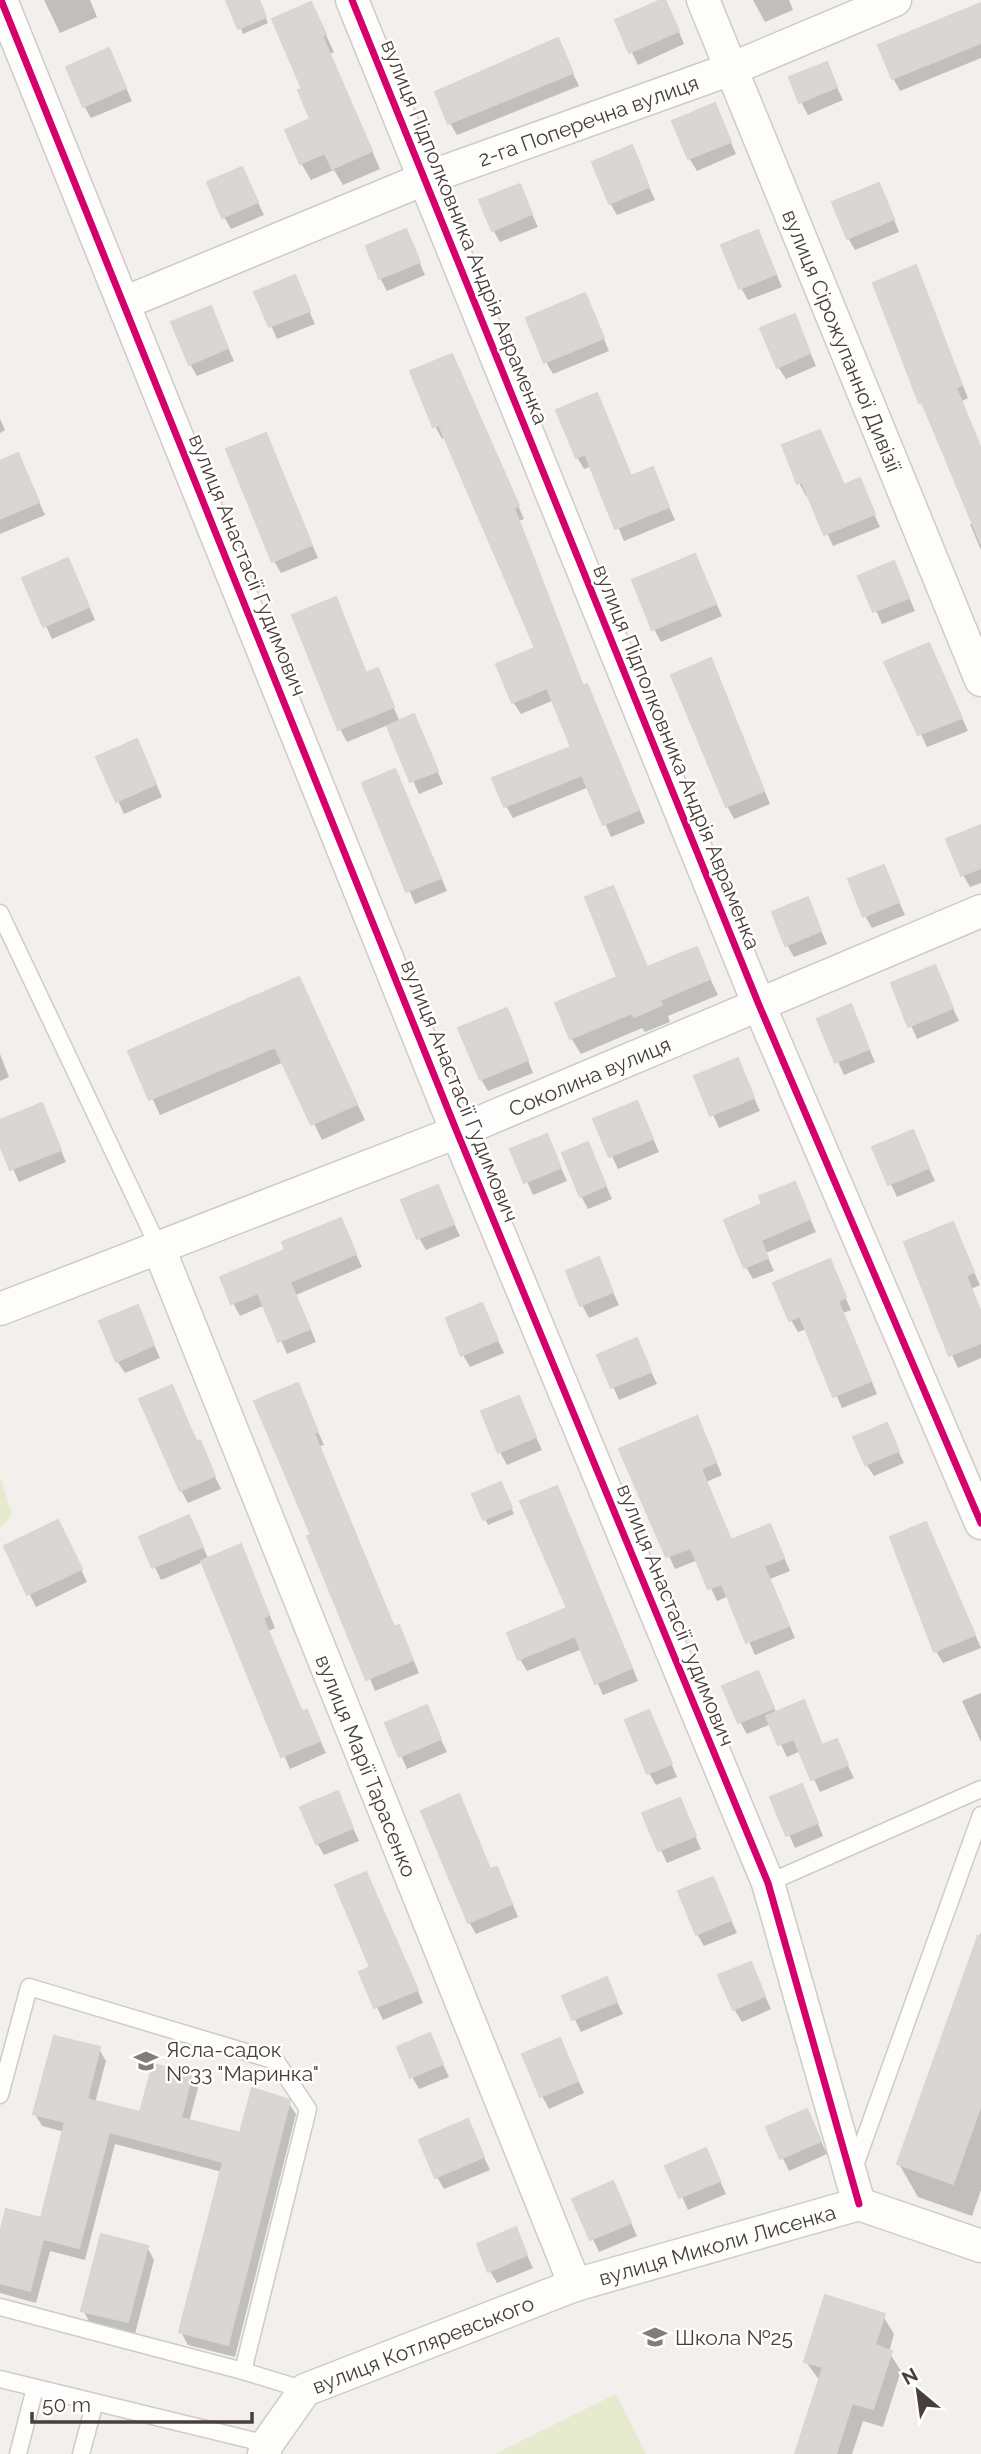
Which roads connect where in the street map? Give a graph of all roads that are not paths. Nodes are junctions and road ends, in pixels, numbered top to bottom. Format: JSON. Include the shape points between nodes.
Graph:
{"nodes":[{"id":1,"x":1,"y":0,"type":"edge"},
{"id":2,"x":352,"y":0,"type":"edge"},
{"id":3,"x":704,"y":0,"type":"edge"},
{"id":4,"x":895,"y":0,"type":"edge"},
{"id":5,"x":731,"y":69,"type":"junction"},
{"id":6,"x":424,"y":179,"type":"junction"},
{"id":7,"x":124,"y":303,"type":"junction"},
{"id":8,"x":981,"y":680,"type":"edge"},
{"id":9,"x":981,"y":911,"type":"edge"},
{"id":10,"x":0,"y":913,"type":"edge"},
{"id":11,"x":759,"y":1005,"type":"junction"},
{"id":12,"x":457,"y":1132,"type":"junction"},
{"id":13,"x":159,"y":1246,"type":"junction"},
{"id":14,"x":0,"y":1310,"type":"edge"},
{"id":15,"x":981,"y":1523,"type":"edge"},
{"id":16,"x":981,"y":1789,"type":"edge"},
{"id":17,"x":981,"y":1815,"type":"edge"},
{"id":18,"x":768,"y":1883,"type":"junction"},
{"id":19,"x":0,"y":2095,"type":"edge"},
{"id":20,"x":855,"y":2190,"type":"junction"},
{"id":21,"x":981,"y":2246,"type":"edge"},
{"id":22,"x":575,"y":2285,"type":"junction"},
{"id":23,"x":0,"y":2307,"type":"edge"},
{"id":24,"x":243,"y":2371,"type":"junction"},
{"id":25,"x":0,"y":2379,"type":"edge"},
{"id":26,"x":35,"y":2388,"type":"junction"},
{"id":27,"x":305,"y":2390,"type":"junction"},
{"id":28,"x":94,"y":2402,"type":"junction"},
{"id":29,"x":265,"y":2449,"type":"edge"},
{"id":30,"x":18,"y":2454,"type":"edge"},
{"id":31,"x":81,"y":2454,"type":"edge"}],
"edges":[{"from":1,"to":7,"type":"street","name":"вулиця Анастасії Гудимович"},
{"from":2,"to":6,"type":"street","name":"вулиця Підполковника Андрія Авраменка"},
{"from":3,"to":5,"type":"street","name":"вулиця Сірожупанної Дивізії"},
{"from":4,"to":5,"type":"street","name":"2-га Поперечна вулиця"},
{"from":5,"to":6,"type":"street","name":"2-га Поперечна вулиця"},
{"from":5,"to":8,"type":"street","name":"вулиця Сірожупанної Дивізії"},
{"from":6,"to":7,"type":"street","name":"2-га Поперечна вулиця"},
{"from":6,"to":11,"type":"street","name":"вулиця Підполковника Андрія Авраменка"},
{"from":7,"to":12,"type":"street","name":"вулиця Анастасії Гудимович"},
{"from":9,"to":11,"type":"street","name":"Соколина вулиця"},
{"from":10,"to":13,"type":"lane"},
{"from":11,"to":12,"type":"street","name":"Соколина вулиця"},
{"from":11,"to":15,"type":"street","name":"вулиця Підполковника Андрія Авраменка"},
{"from":12,"to":13,"type":"street","name":"Соколина вулиця"},
{"from":12,"to":18,"type":"street","name":"вулиця Анастасії Гудимович"},
{"from":13,"to":14,"type":"street","name":"Соколина вулиця"},
{"from":13,"to":22,"type":"street","name":"вулиця Марії Тарасенко"},
{"from":16,"to":18,"type":"lane"},
{"from":17,"to":20,"type":"lane"},
{"from":18,"to":20,"type":"street","name":"вулиця Анастасії Гудимович"},
{"from":19,"to":24,"type":"lane","via":[[29,1987],[276,2061],[308,2109]]},
{"from":20,"to":21,"type":"street","name":"вулиця Миколи Лисенка"},
{"from":20,"to":22,"type":"street","name":"вулиця Миколи Лисенка"},
{"from":22,"to":27,"type":"street","name":"вулиця Котляревського"},
{"from":23,"to":24,"type":"lane"},
{"from":24,"to":27,"type":"lane"},
{"from":25,"to":26,"type":"lane"},
{"from":26,"to":28,"type":"lane"},
{"from":26,"to":30,"type":"lane"},
{"from":27,"to":29,"type":"street","name":"вулиця Котляревського"},
{"from":28,"to":29,"type":"lane"},
{"from":28,"to":31,"type":"lane"}]}
